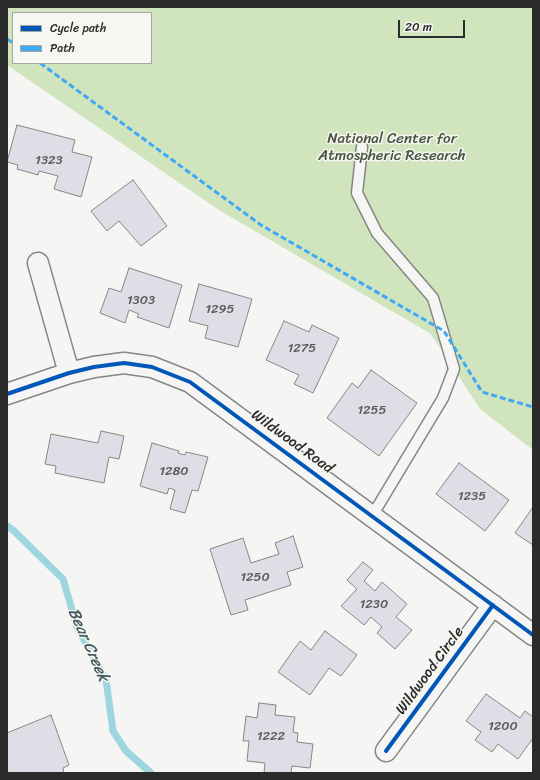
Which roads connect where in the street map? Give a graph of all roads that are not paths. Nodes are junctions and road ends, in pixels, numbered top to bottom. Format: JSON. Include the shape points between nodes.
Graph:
{"nodes":[{"id":1,"x":362,"y":147,"type":"dead end"},
{"id":2,"x":38,"y":263,"type":"dead end"},
{"id":3,"x":69,"y":373,"type":"junction"},
{"id":4,"x":7,"y":394,"type":"edge"},
{"id":5,"x":372,"y":516,"type":"junction"},
{"id":6,"x":493,"y":605,"type":"junction"},
{"id":7,"x":533,"y":636,"type":"edge"},
{"id":8,"x":386,"y":751,"type":"dead end"}],
"edges":[{"from":1,"to":5,"type":"lane","via":[[357,193],[377,233],[433,298],[454,369],[443,398]]},
{"from":2,"to":3,"type":"street"},
{"from":3,"to":4,"type":"street","name":"Wildwood Road"},
{"from":3,"to":5,"type":"street","name":"Wildwood Road","via":[[124,363],[152,368],[190,382]]},
{"from":5,"to":6,"type":"street","name":"Wildwood Road"},
{"from":6,"to":7,"type":"street","name":"Wildwood Road"},
{"from":6,"to":8,"type":"street","name":"Wildwood Circle"}]}
